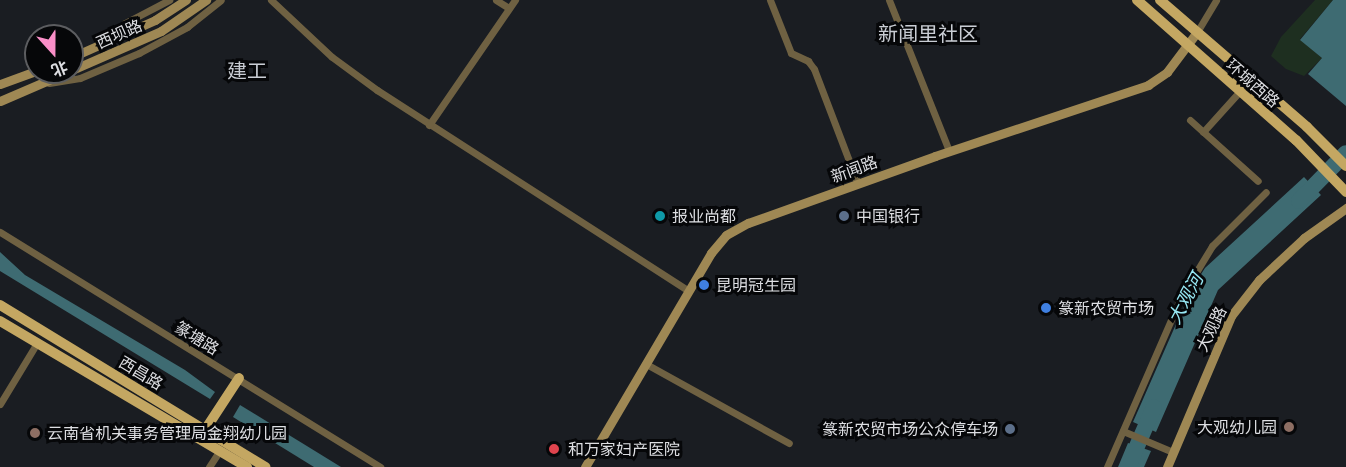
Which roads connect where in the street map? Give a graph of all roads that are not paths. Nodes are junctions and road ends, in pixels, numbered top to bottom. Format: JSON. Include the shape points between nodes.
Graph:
{"nodes":[{"id":1,"x":168,"y":0,"type":"edge"},
{"id":2,"x":186,"y":0,"type":"edge"},
{"id":3,"x":206,"y":0,"type":"edge"},
{"id":4,"x":221,"y":0,"type":"edge"},
{"id":5,"x":271,"y":0,"type":"edge"},
{"id":6,"x":496,"y":0,"type":"edge"},
{"id":7,"x":514,"y":0,"type":"edge"},
{"id":8,"x":770,"y":0,"type":"edge"},
{"id":9,"x":889,"y":0,"type":"edge"},
{"id":10,"x":1137,"y":0,"type":"edge"},
{"id":11,"x":1160,"y":0,"type":"edge"},
{"id":12,"x":1216,"y":0,"type":"edge"},
{"id":13,"x":509,"y":8,"type":"junction"},
{"id":14,"x":1197,"y":32,"type":"junction"},
{"id":15,"x":101,"y":45,"type":"junction"},
{"id":16,"x":1187,"y":46,"type":"junction"},
{"id":17,"x":84,"y":52,"type":"edge"},
{"id":18,"x":84,"y":65,"type":"edge"},
{"id":19,"x":24,"y":75,"type":"edge"},
{"id":20,"x":0,"y":84,"type":"edge"},
{"id":21,"x":35,"y":85,"type":"joint"},
{"id":22,"x":1240,"y":91,"type":"junction"},
{"id":23,"x":0,"y":101,"type":"edge"},
{"id":24,"x":1190,"y":120,"type":"dead end"},
{"id":25,"x":429,"y":125,"type":"junction"},
{"id":26,"x":1203,"y":132,"type":"junction"},
{"id":27,"x":949,"y":151,"type":"junction"},
{"id":28,"x":1346,"y":166,"type":"edge"},
{"id":29,"x":1258,"y":181,"type":"dead end"},
{"id":30,"x":858,"y":184,"type":"junction"},
{"id":31,"x":1266,"y":192,"type":"dead end"},
{"id":32,"x":1346,"y":192,"type":"edge"},
{"id":33,"x":1346,"y":208,"type":"edge"},
{"id":34,"x":0,"y":232,"type":"edge"},
{"id":35,"x":689,"y":291,"type":"junction"},
{"id":36,"x":0,"y":305,"type":"edge"},
{"id":37,"x":0,"y":321,"type":"edge"},
{"id":38,"x":37,"y":343,"type":"junction"},
{"id":39,"x":648,"y":365,"type":"junction"},
{"id":40,"x":239,"y":378,"type":"junction"},
{"id":41,"x":0,"y":404,"type":"edge"},
{"id":42,"x":205,"y":430,"type":"junction"},
{"id":43,"x":1123,"y":431,"type":"junction"},
{"id":44,"x":789,"y":443,"type":"dead end"},
{"id":45,"x":220,"y":450,"type":"junction"},
{"id":46,"x":1173,"y":452,"type":"junction"},
{"id":47,"x":209,"y":467,"type":"edge"},
{"id":48,"x":247,"y":467,"type":"edge"},
{"id":49,"x":265,"y":467,"type":"edge"},
{"id":50,"x":381,"y":467,"type":"edge"},
{"id":51,"x":585,"y":467,"type":"edge"},
{"id":52,"x":1107,"y":467,"type":"edge"},
{"id":53,"x":1167,"y":467,"type":"edge"}],
"edges":[{"from":1,"to":15,"type":"street","via":[[125,24]]},
{"from":2,"to":15,"type":"street","name":"西坝路","via":[[155,20]]},
{"from":3,"to":18,"type":"street","name":"西坝路","via":[[161,31]]},
{"from":4,"to":21,"type":"street","via":[[187,27],[139,53],[80,78]]},
{"from":5,"to":25,"type":"street","via":[[332,57]]},
{"from":6,"to":13,"type":"street"},
{"from":7,"to":13,"type":"street"},
{"from":8,"to":30,"type":"street","via":[[791,53],[808,61],[814,69]]},
{"from":9,"to":27,"type":"street"},
{"from":10,"to":16,"type":"main road","name":"环城西路"},
{"from":11,"to":14,"type":"main road","name":"环城西路"},
{"from":12,"to":14,"type":"street","name":"新闻路"},
{"from":13,"to":25,"type":"street"},
{"from":14,"to":16,"type":"street","name":"新闻路"},
{"from":14,"to":28,"type":"main road","name":"环城西路"},
{"from":15,"to":17,"type":"street","name":"西坝路"},
{"from":16,"to":22,"type":"main road","name":"环城西路"},
{"from":16,"to":27,"type":"street","name":"新闻路","via":[[1167,72],[1148,84]]},
{"from":19,"to":20,"type":"street"},
{"from":21,"to":23,"type":"street"},
{"from":22,"to":26,"type":"street"},
{"from":22,"to":32,"type":"main road","name":"环城西路","via":[[1319,162]]},
{"from":24,"to":26,"type":"street"},
{"from":25,"to":35,"type":"street"},
{"from":26,"to":29,"type":"street"},
{"from":27,"to":30,"type":"street","name":"新闻路"},
{"from":30,"to":35,"type":"street","name":"新闻路","via":[[726,235]]},
{"from":31,"to":43,"type":"street","via":[[1212,246],[1180,297]]},
{"from":33,"to":46,"type":"street","name":"大观路","via":[[1304,238],[1259,280],[1231,316]]},
{"from":34,"to":40,"type":"street","name":"篆塘路"},
{"from":35,"to":39,"type":"street","name":"新闻路"},
{"from":36,"to":42,"type":"main road","name":"西昌路"},
{"from":37,"to":38,"type":"main road","name":"西昌路"},
{"from":38,"to":41,"type":"street"},
{"from":38,"to":45,"type":"main road","name":"西昌路"},
{"from":39,"to":44,"type":"street"},
{"from":39,"to":51,"type":"street","name":"新闻路"},
{"from":40,"to":42,"type":"main road"},
{"from":40,"to":50,"type":"street","name":"篆塘路"},
{"from":42,"to":49,"type":"main road","name":"西昌路"},
{"from":43,"to":46,"type":"street"},
{"from":43,"to":52,"type":"street"},
{"from":45,"to":47,"type":"street"},
{"from":45,"to":48,"type":"main road","name":"西昌路"},
{"from":46,"to":53,"type":"street","name":"大观路"}]}
